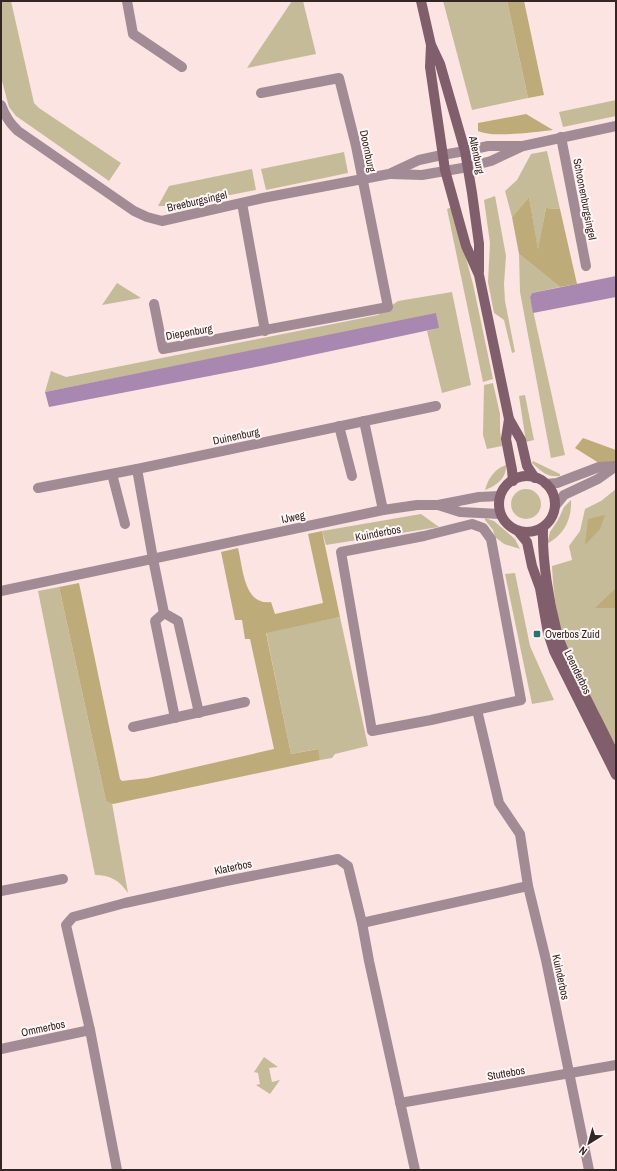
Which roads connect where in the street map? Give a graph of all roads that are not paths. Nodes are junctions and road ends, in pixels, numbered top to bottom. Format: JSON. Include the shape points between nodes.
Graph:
{"nodes":[{"id":1,"x":127,"y":1,"type":"edge"},
{"id":2,"x":421,"y":1,"type":"edge"},
{"id":3,"x":431,"y":45,"type":"junction"},
{"id":4,"x":182,"y":67,"type":"dead end"},
{"id":5,"x":261,"y":93,"type":"dead end"},
{"id":6,"x":1,"y":105,"type":"edge"},
{"id":7,"x":616,"y":126,"type":"edge"},
{"id":8,"x":561,"y":137,"type":"junction"},
{"id":9,"x":523,"y":146,"type":"junction"},
{"id":10,"x":465,"y":152,"type":"junction"},
{"id":11,"x":442,"y":155,"type":"junction"},
{"id":12,"x":468,"y":167,"type":"junction"},
{"id":13,"x":445,"y":170,"type":"junction"},
{"id":14,"x":389,"y":174,"type":"junction"},
{"id":15,"x":362,"y":179,"type":"junction"},
{"id":16,"x":242,"y":203,"type":"junction"},
{"id":17,"x":586,"y":266,"type":"dead end"},
{"id":18,"x":479,"y":275,"type":"junction"},
{"id":19,"x":154,"y":304,"type":"dead end"},
{"id":20,"x":388,"y":307,"type":"joint"},
{"id":21,"x":265,"y":331,"type":"junction"},
{"id":22,"x":436,"y":406,"type":"dead end"},
{"id":23,"x":509,"y":419,"type":"junction"},
{"id":24,"x":364,"y":421,"type":"junction"},
{"id":25,"x":339,"y":426,"type":"junction"},
{"id":26,"x":137,"y":469,"type":"junction"},
{"id":27,"x":112,"y":474,"type":"junction"},
{"id":28,"x":352,"y":476,"type":"dead end"},
{"id":29,"x":535,"y":478,"type":"junction"},
{"id":30,"x":513,"y":481,"type":"junction"},
{"id":31,"x":546,"y":484,"type":"junction"},
{"id":32,"x":38,"y":488,"type":"dead end"},
{"id":33,"x":500,"y":496,"type":"junction"},
{"id":34,"x":438,"y":505,"type":"junction"},
{"id":35,"x":555,"y":506,"type":"junction"},
{"id":36,"x":383,"y":510,"type":"junction"},
{"id":37,"x":500,"y":514,"type":"junction"},
{"id":38,"x":125,"y":524,"type":"dead end"},
{"id":39,"x":543,"y":528,"type":"junction"},
{"id":40,"x":518,"y":531,"type":"junction"},
{"id":41,"x":153,"y":559,"type":"junction"},
{"id":42,"x":1,"y":590,"type":"edge"},
{"id":43,"x":164,"y":613,"type":"junction"},
{"id":44,"x":246,"y":702,"type":"dead end"},
{"id":45,"x":477,"y":710,"type":"junction"},
{"id":46,"x":199,"y":712,"type":"junction"},
{"id":47,"x":175,"y":718,"type":"junction"},
{"id":48,"x":133,"y":727,"type":"dead end"},
{"id":49,"x":616,"y":758,"type":"edge"},
{"id":50,"x":616,"y":775,"type":"edge"},
{"id":51,"x":63,"y":879,"type":"dead end"},
{"id":52,"x":528,"y":886,"type":"junction"},
{"id":53,"x":1,"y":891,"type":"edge"},
{"id":54,"x":362,"y":923,"type":"junction"},
{"id":55,"x":90,"y":1030,"type":"junction"},
{"id":56,"x":1,"y":1049,"type":"edge"},
{"id":57,"x":616,"y":1065,"type":"edge"},
{"id":58,"x":569,"y":1074,"type":"junction"},
{"id":59,"x":400,"y":1103,"type":"junction"},
{"id":60,"x":117,"y":1170,"type":"edge"},
{"id":61,"x":415,"y":1170,"type":"edge"},
{"id":62,"x":589,"y":1170,"type":"edge"}],
"edges":[{"from":1,"to":4,"type":"street","via":[[133,34]]},
{"from":2,"to":3,"type":"main road","name":"Altenburg"},
{"from":3,"to":10,"type":"main road","name":"Altenburg","via":[[440,64]]},
{"from":3,"to":11,"type":"main road","name":"Altenburg","via":[[430,67]]},
{"from":5,"to":15,"type":"street","name":"Doornburg","via":[[339,78]]},
{"from":6,"to":16,"type":"street","name":"Breeburgsingel","via":[[9,123],[18,131],[105,192],[147,217],[162,221]]},
{"from":7,"to":8,"type":"street"},
{"from":8,"to":9,"type":"street"},
{"from":8,"to":17,"type":"street","name":"Schoonenburgsingel"},
{"from":9,"to":10,"type":"street","via":[[488,146]]},
{"from":9,"to":12,"type":"street","via":[[491,161]]},
{"from":10,"to":11,"type":"street","name":"Breeburgsingel"},
{"from":10,"to":12,"type":"main road","name":"Altenburg"},
{"from":11,"to":13,"type":"main road","name":"Altenburg"},
{"from":11,"to":14,"type":"street","name":"Breeburgsingel","via":[[419,160]]},
{"from":12,"to":13,"type":"street","name":"Breeburgsingel"},
{"from":12,"to":18,"type":"main road","name":"Altenburg","via":[[479,244]]},
{"from":13,"to":14,"type":"street","name":"Breeburgsingel","via":[[422,175]]},
{"from":13,"to":18,"type":"main road","name":"Altenburg","via":[[466,246]]},
{"from":14,"to":15,"type":"street","name":"Breeburgsingel"},
{"from":15,"to":16,"type":"street","name":"Breeburgsingel"},
{"from":15,"to":20,"type":"street","name":"Doornburg"},
{"from":16,"to":21,"type":"street"},
{"from":18,"to":23,"type":"main road","name":"Altenburg"},
{"from":19,"to":21,"type":"street","name":"Diepenburg","via":[[163,349]]},
{"from":20,"to":21,"type":"street","name":"Diepenburg"},
{"from":22,"to":24,"type":"street","name":"Duinenburg"},
{"from":23,"to":29,"type":"main road","name":"Altenburg","via":[[521,440],[527,466]]},
{"from":23,"to":30,"type":"main road","name":"Altenburg","via":[[506,439]]},
{"from":24,"to":25,"type":"street","name":"Duinenburg"},
{"from":24,"to":36,"type":"street"},
{"from":25,"to":26,"type":"street","name":"Duinenburg"},
{"from":25,"to":28,"type":"street"},
{"from":26,"to":27,"type":"street","name":"Duinenburg"},
{"from":26,"to":41,"type":"street"},
{"from":27,"to":32,"type":"street","name":"Duinenburg"},
{"from":27,"to":38,"type":"street"},
{"from":29,"to":30,"type":"main road","via":[[518,477]]},
{"from":29,"to":31,"type":"main road"},
{"from":30,"to":33,"type":"main road","via":[[505,487]]},
{"from":31,"to":35,"type":"main road","via":[[551,489]]},
{"from":31,"to":35,"type":"street","via":[[599,467],[616,466],[598,479],[564,495]]},
{"from":33,"to":34,"type":"street","name":"IJweg"},
{"from":33,"to":37,"type":"main road"},
{"from":34,"to":36,"type":"street","name":"IJweg"},
{"from":34,"to":37,"type":"street","name":"IJweg","via":[[460,512]]},
{"from":35,"to":39,"type":"main road"},
{"from":36,"to":41,"type":"street","name":"IJweg"},
{"from":37,"to":40,"type":"main road","via":[[509,526]]},
{"from":39,"to":40,"type":"main road","via":[[528,532]]},
{"from":39,"to":49,"type":"main road","name":"Leenderbos","via":[[542,549],[558,634],[579,685]]},
{"from":40,"to":50,"type":"main road","name":"Leenderbos","via":[[527,542],[554,651]]},
{"from":41,"to":42,"type":"street","name":"IJweg"},
{"from":41,"to":43,"type":"street"},
{"from":43,"to":46,"type":"street","via":[[178,622]]},
{"from":43,"to":47,"type":"street","via":[[155,621]]},
{"from":44,"to":46,"type":"street"},
{"from":45,"to":45,"type":"street","name":"Kuinderbos","via":[[372,732],[341,552],[472,524],[483,528],[492,539],[521,700]]},
{"from":45,"to":52,"type":"street","name":"Kuinderbos","via":[[499,803],[520,834]]},
{"from":46,"to":47,"type":"street"},
{"from":47,"to":48,"type":"street"},
{"from":51,"to":53,"type":"street"},
{"from":52,"to":54,"type":"street"},
{"from":52,"to":58,"type":"street","name":"Kuinderbos"},
{"from":54,"to":55,"type":"street","name":"Klaterbos","via":[[348,866],[338,859],[172,892],[73,917],[66,925]]},
{"from":54,"to":59,"type":"street","name":"Klaterbos"},
{"from":55,"to":56,"type":"street","name":"Ommerbos"},
{"from":55,"to":60,"type":"street","name":"Klaterbos"},
{"from":57,"to":58,"type":"street","name":"Stuttebos"},
{"from":58,"to":59,"type":"street","name":"Stuttebos"},
{"from":58,"to":62,"type":"street","name":"Kuinderbos"},
{"from":59,"to":61,"type":"street","name":"Klaterbos"}]}
